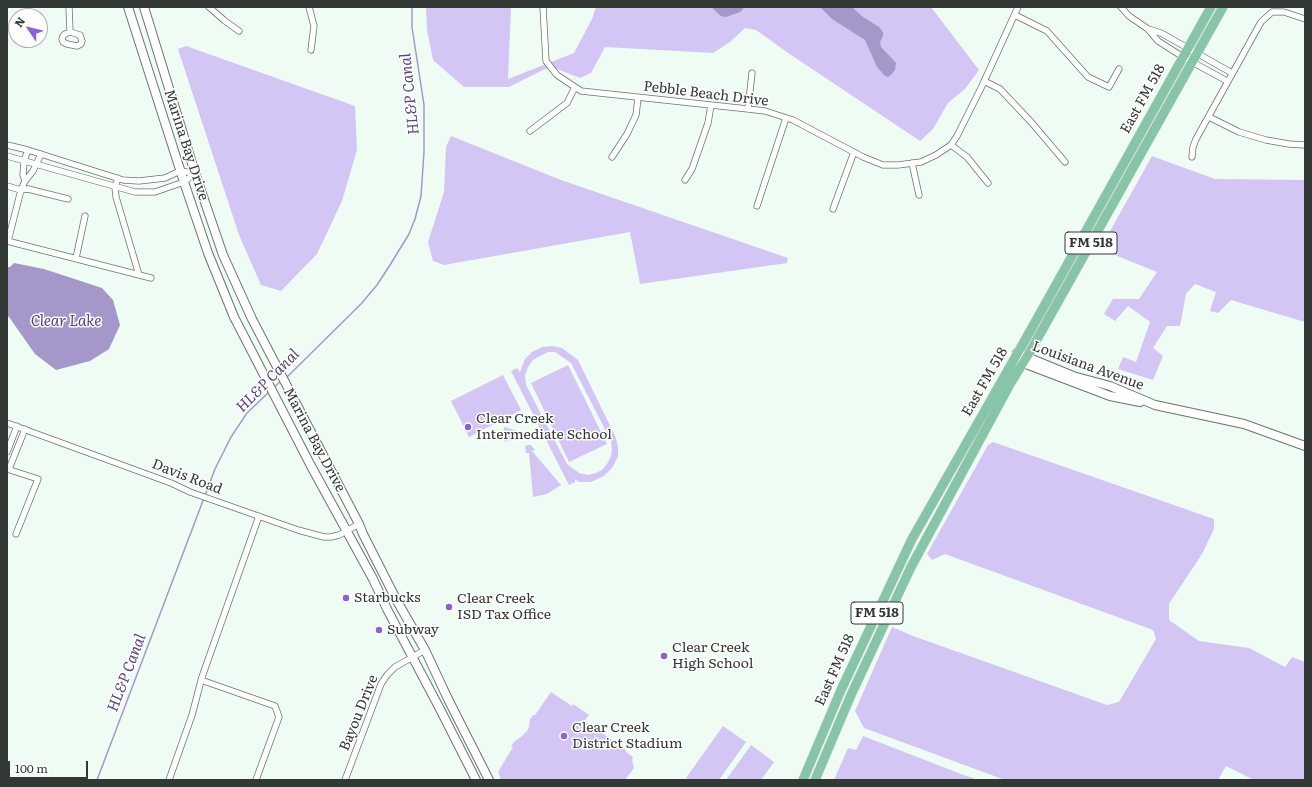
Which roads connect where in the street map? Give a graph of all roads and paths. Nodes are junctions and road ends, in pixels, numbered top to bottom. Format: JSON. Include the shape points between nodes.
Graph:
{"nodes":[{"id":1,"x":69,"y":7,"type":"edge"},
{"id":2,"x":128,"y":7,"type":"edge"},
{"id":3,"x":144,"y":7,"type":"edge"},
{"id":4,"x":209,"y":7,"type":"edge"},
{"id":5,"x":309,"y":7,"type":"edge"},
{"id":6,"x":543,"y":7,"type":"edge"},
{"id":7,"x":1018,"y":7,"type":"edge"},
{"id":8,"x":1121,"y":7,"type":"edge"},
{"id":9,"x":1210,"y":7,"type":"edge"},
{"id":10,"x":1223,"y":7,"type":"edge"},
{"id":11,"x":1015,"y":15,"type":"junction"},
{"id":12,"x":1305,"y":20,"type":"edge"},
{"id":13,"x":1148,"y":29,"type":"junction"},
{"id":14,"x":239,"y":31,"type":"dead end"},
{"id":15,"x":70,"y":32,"type":"dead end"},
{"id":16,"x":1188,"y":48,"type":"junction"},
{"id":17,"x":311,"y":50,"type":"dead end"},
{"id":18,"x":1197,"y":53,"type":"junction"},
{"id":19,"x":1183,"y":57,"type":"junction"},
{"id":20,"x":1192,"y":62,"type":"junction"},
{"id":21,"x":1119,"y":69,"type":"dead end"},
{"id":22,"x":1232,"y":73,"type":"junction"},
{"id":23,"x":752,"y":74,"type":"dead end"},
{"id":24,"x":984,"y":81,"type":"junction"},
{"id":25,"x":1228,"y":82,"type":"junction"},
{"id":26,"x":575,"y":87,"type":"junction"},
{"id":27,"x":638,"y":98,"type":"junction"},
{"id":28,"x":711,"y":105,"type":"junction"},
{"id":29,"x":748,"y":108,"type":"junction"},
{"id":30,"x":1209,"y":117,"type":"junction"},
{"id":31,"x":786,"y":118,"type":"junction"},
{"id":32,"x":530,"y":131,"type":"dead end"},
{"id":33,"x":7,"y":145,"type":"edge"},
{"id":34,"x":951,"y":145,"type":"junction"},
{"id":35,"x":1305,"y":146,"type":"edge"},
{"id":36,"x":28,"y":150,"type":"junction"},
{"id":37,"x":854,"y":152,"type":"junction"},
{"id":38,"x":41,"y":154,"type":"junction"},
{"id":39,"x":7,"y":156,"type":"edge"},
{"id":40,"x":612,"y":157,"type":"dead end"},
{"id":41,"x":1192,"y":157,"type":"dead end"},
{"id":42,"x":24,"y":161,"type":"junction"},
{"id":43,"x":1065,"y":162,"type":"dead end"},
{"id":44,"x":912,"y":163,"type":"junction"},
{"id":45,"x":36,"y":165,"type":"junction"},
{"id":46,"x":180,"y":171,"type":"junction"},
{"id":47,"x":196,"y":173,"type":"junction"},
{"id":48,"x":118,"y":178,"type":"junction"},
{"id":49,"x":25,"y":180,"type":"junction"},
{"id":50,"x":685,"y":180,"type":"dead end"},
{"id":51,"x":184,"y":182,"type":"junction"},
{"id":52,"x":988,"y":183,"type":"dead end"},
{"id":53,"x":7,"y":186,"type":"edge"},
{"id":54,"x":115,"y":187,"type":"junction"},
{"id":55,"x":21,"y":190,"type":"junction"},
{"id":56,"x":920,"y":195,"type":"dead end"},
{"id":57,"x":68,"y":199,"type":"dead end"},
{"id":58,"x":757,"y":206,"type":"dead end"},
{"id":59,"x":833,"y":209,"type":"dead end"},
{"id":60,"x":85,"y":216,"type":"dead end"},
{"id":61,"x":7,"y":241,"type":"edge"},
{"id":62,"x":76,"y":258,"type":"junction"},
{"id":63,"x":1067,"y":265,"type":"junction"},
{"id":64,"x":1076,"y":270,"type":"junction"},
{"id":65,"x":139,"y":275,"type":"junction"},
{"id":66,"x":151,"y":278,"type":"dead end"},
{"id":67,"x":234,"y":317,"type":"junction"},
{"id":68,"x":252,"y":319,"type":"junction"},
{"id":69,"x":1015,"y":356,"type":"junction"},
{"id":70,"x":1025,"y":360,"type":"junction"},
{"id":71,"x":7,"y":423,"type":"edge"},
{"id":72,"x":17,"y":426,"type":"junction"},
{"id":73,"x":25,"y":429,"type":"junction"},
{"id":74,"x":312,"y":434,"type":"junction"},
{"id":75,"x":299,"y":441,"type":"junction"},
{"id":76,"x":1305,"y":446,"type":"edge"},
{"id":77,"x":962,"y":451,"type":"junction"},
{"id":78,"x":7,"y":452,"type":"edge"},
{"id":79,"x":972,"y":456,"type":"junction"},
{"id":80,"x":8,"y":469,"type":"edge"},
{"id":81,"x":259,"y":516,"type":"junction"},
{"id":82,"x":359,"y":524,"type":"junction"},
{"id":83,"x":347,"y":531,"type":"junction"},
{"id":84,"x":16,"y":534,"type":"dead end"},
{"id":85,"x":912,"y":539,"type":"junction"},
{"id":86,"x":923,"y":545,"type":"junction"},
{"id":87,"x":383,"y":574,"type":"junction"},
{"id":88,"x":373,"y":579,"type":"junction"},
{"id":89,"x":397,"y":601,"type":"junction"},
{"id":90,"x":385,"y":605,"type":"junction"},
{"id":91,"x":868,"y":633,"type":"junction"},
{"id":92,"x":877,"y":638,"type":"junction"},
{"id":93,"x":425,"y":650,"type":"junction"},
{"id":94,"x":413,"y":657,"type":"junction"},
{"id":95,"x":201,"y":680,"type":"junction"},
{"id":96,"x":841,"y":690,"type":"junction"},
{"id":97,"x":851,"y":695,"type":"junction"},
{"id":98,"x":451,"y":706,"type":"junction"},
{"id":99,"x":441,"y":711,"type":"junction"},
{"id":100,"x":808,"y":767,"type":"junction"},
{"id":101,"x":819,"y":770,"type":"junction"},
{"id":102,"x":169,"y":780,"type":"edge"},
{"id":103,"x":256,"y":780,"type":"edge"},
{"id":104,"x":346,"y":780,"type":"edge"},
{"id":105,"x":476,"y":780,"type":"edge"},
{"id":106,"x":489,"y":780,"type":"edge"},
{"id":107,"x":803,"y":780,"type":"edge"},
{"id":108,"x":816,"y":780,"type":"edge"}],
"edges":[{"from":1,"to":15,"type":"street"},
{"from":2,"to":46,"type":"main road","name":"Marina Bay Drive"},
{"from":3,"to":47,"type":"main road","name":"Marina Bay Drive"},
{"from":4,"to":14,"type":"street"},
{"from":5,"to":17,"type":"street","via":[[314,26]]},
{"from":6,"to":26,"type":"street","name":"Pebble Beach Drive","via":[[546,60],[557,75]]},
{"from":7,"to":11,"type":"street","name":"Pebble Beach Drive"},
{"from":8,"to":13,"type":"street"},
{"from":9,"to":16,"type":"main road","name":"East FM 518","number":"FM 518"},
{"from":10,"to":18,"type":"main road","name":"East FM 518","number":"FM 518"},
{"from":11,"to":21,"type":"street","via":[[1047,31],[1088,77],[1109,87]]},
{"from":11,"to":24,"type":"street","name":"Pebble Beach Drive"},
{"from":12,"to":22,"type":"street","via":[[1284,12],[1272,12],[1261,22]]},
{"from":13,"to":16,"type":"street"},
{"from":13,"to":19,"type":"street","via":[[1158,41]]},
{"from":16,"to":18,"type":"street"},
{"from":16,"to":19,"type":"main road","name":"East FM 518","number":"FM 518"},
{"from":18,"to":20,"type":"main road","name":"East FM 518","number":"FM 518"},
{"from":18,"to":22,"type":"street"},
{"from":19,"to":20,"type":"street"},
{"from":19,"to":63,"type":"main road","name":"East FM 518","number":"FM 518"},
{"from":20,"to":25,"type":"street"},
{"from":20,"to":64,"type":"main road","name":"East FM 518","number":"FM 518"},
{"from":22,"to":25,"type":"street"},
{"from":23,"to":29,"type":"street"},
{"from":24,"to":34,"type":"street","name":"Pebble Beach Drive"},
{"from":24,"to":43,"type":"street","via":[[1000,89]]},
{"from":25,"to":30,"type":"street"},
{"from":26,"to":27,"type":"street","name":"Pebble Beach Drive","via":[[581,91]]},
{"from":26,"to":32,"type":"street","via":[[567,103]]},
{"from":27,"to":28,"type":"street","name":"Pebble Beach Drive"},
{"from":27,"to":40,"type":"street","via":[[636,115]]},
{"from":28,"to":29,"type":"street","name":"Pebble Beach Drive"},
{"from":28,"to":50,"type":"street","via":[[708,123],[692,169]]},
{"from":29,"to":31,"type":"street","name":"Pebble Beach Drive"},
{"from":30,"to":35,"type":"street","via":[[1239,132],[1266,140]]},
{"from":30,"to":41,"type":"street","via":[[1196,139]]},
{"from":31,"to":37,"type":"street","name":"Pebble Beach Drive"},
{"from":31,"to":58,"type":"street"},
{"from":33,"to":36,"type":"street"},
{"from":34,"to":44,"type":"street","name":"Pebble Beach Drive","via":[[921,162]]},
{"from":34,"to":52,"type":"street","via":[[967,157]]},
{"from":36,"to":38,"type":"street"},
{"from":36,"to":42,"type":"street"},
{"from":37,"to":44,"type":"street","name":"Pebble Beach Drive","via":[[883,165]]},
{"from":37,"to":59,"type":"street"},
{"from":38,"to":45,"type":"street"},
{"from":38,"to":48,"type":"street"},
{"from":39,"to":42,"type":"street"},
{"from":42,"to":45,"type":"street"},
{"from":42,"to":49,"type":"street"},
{"from":44,"to":56,"type":"street"},
{"from":45,"to":49,"type":"street"},
{"from":45,"to":54,"type":"street"},
{"from":46,"to":47,"type":"street"},
{"from":46,"to":48,"type":"street","via":[[165,178]]},
{"from":46,"to":51,"type":"main road","name":"Marina Bay Drive"},
{"from":47,"to":51,"type":"street"},
{"from":47,"to":68,"type":"main road","name":"Marina Bay Drive","via":[[223,255]]},
{"from":48,"to":54,"type":"street"},
{"from":49,"to":55,"type":"street"},
{"from":51,"to":54,"type":"street","via":[[155,192],[135,192]]},
{"from":51,"to":67,"type":"main road","name":"Marina Bay Drive","via":[[208,253]]},
{"from":53,"to":55,"type":"street"},
{"from":54,"to":65,"type":"street"},
{"from":55,"to":57,"type":"street","via":[[28,189]]},
{"from":55,"to":61,"type":"street"},
{"from":60,"to":62,"type":"street"},
{"from":61,"to":62,"type":"street"},
{"from":62,"to":65,"type":"street"},
{"from":63,"to":64,"type":"main road"},
{"from":63,"to":69,"type":"main road","name":"East FM 518","number":"FM 518"},
{"from":64,"to":70,"type":"main road","name":"East FM 518","number":"FM 518"},
{"from":65,"to":66,"type":"street"},
{"from":67,"to":68,"type":"main road","via":[[238,313]]},
{"from":67,"to":75,"type":"main road","name":"Marina Bay Drive"},
{"from":68,"to":74,"type":"main road","name":"Marina Bay Drive"},
{"from":69,"to":70,"type":"main road","name":"Louisiana Avenue"},
{"from":69,"to":77,"type":"main road","name":"East FM 518","number":"FM 518"},
{"from":70,"to":76,"type":"main road","name":"Louisiana Avenue","via":[[1110,386],[1150,403],[1244,424]]},
{"from":70,"to":79,"type":"main road","name":"East FM 518","number":"FM 518"},
{"from":71,"to":72,"type":"street","name":"Davis Road"},
{"from":72,"to":73,"type":"street","name":"Davis Road"},
{"from":72,"to":78,"type":"street"},
{"from":73,"to":80,"type":"street"},
{"from":73,"to":81,"type":"street","name":"Davis Road"},
{"from":74,"to":75,"type":"main road"},
{"from":74,"to":82,"type":"main road","name":"Marina Bay Drive"},
{"from":75,"to":83,"type":"main road","name":"Marina Bay Drive"},
{"from":77,"to":79,"type":"main road"},
{"from":77,"to":85,"type":"main road","name":"East FM 518","number":"FM 518"},
{"from":79,"to":86,"type":"main road","name":"East FM 518","number":"FM 518"},
{"from":80,"to":84,"type":"street","via":[[38,479]]},
{"from":81,"to":83,"type":"street","name":"Davis Road","via":[[324,537]]},
{"from":81,"to":95,"type":"street"},
{"from":82,"to":83,"type":"street","name":"Davis Road"},
{"from":82,"to":87,"type":"main road","name":"Marina Bay Drive"},
{"from":83,"to":88,"type":"main road","name":"Marina Bay Drive"},
{"from":85,"to":86,"type":"main road"},
{"from":85,"to":91,"type":"main road","name":"East FM 518","number":"FM 518"},
{"from":86,"to":92,"type":"main road","name":"East FM 518","number":"FM 518"},
{"from":87,"to":88,"type":"main road"},
{"from":87,"to":89,"type":"main road","name":"Marina Bay Drive"},
{"from":88,"to":90,"type":"main road","name":"Marina Bay Drive"},
{"from":89,"to":90,"type":"main road"},
{"from":89,"to":93,"type":"main road","name":"Marina Bay Drive"},
{"from":90,"to":94,"type":"main road","name":"Marina Bay Drive"},
{"from":91,"to":92,"type":"main road"},
{"from":91,"to":96,"type":"main road","name":"East FM 518","number":"FM 518"},
{"from":92,"to":97,"type":"main road","name":"East FM 518","number":"FM 518"},
{"from":93,"to":94,"type":"street","name":"Bayou Drive"},
{"from":93,"to":98,"type":"main road","name":"Marina Bay Drive"},
{"from":94,"to":99,"type":"main road","name":"Marina Bay Drive"},
{"from":94,"to":104,"type":"street","name":"Bayou Drive","via":[[395,667],[381,684]]},
{"from":95,"to":102,"type":"street","via":[[192,715]]},
{"from":95,"to":103,"type":"street","via":[[275,706],[279,717]]},
{"from":96,"to":97,"type":"main road"},
{"from":96,"to":100,"type":"main road","name":"East FM 518","number":"FM 518"},
{"from":97,"to":101,"type":"main road","name":"East FM 518","number":"FM 518"},
{"from":98,"to":99,"type":"main road"},
{"from":98,"to":106,"type":"main road","name":"Marina Bay Drive"},
{"from":99,"to":105,"type":"main road","name":"Marina Bay Drive"},
{"from":100,"to":101,"type":"main road"},
{"from":100,"to":107,"type":"main road","name":"East FM 518","number":"FM 518"},
{"from":101,"to":108,"type":"main road","name":"East FM 518","number":"FM 518"}]}
